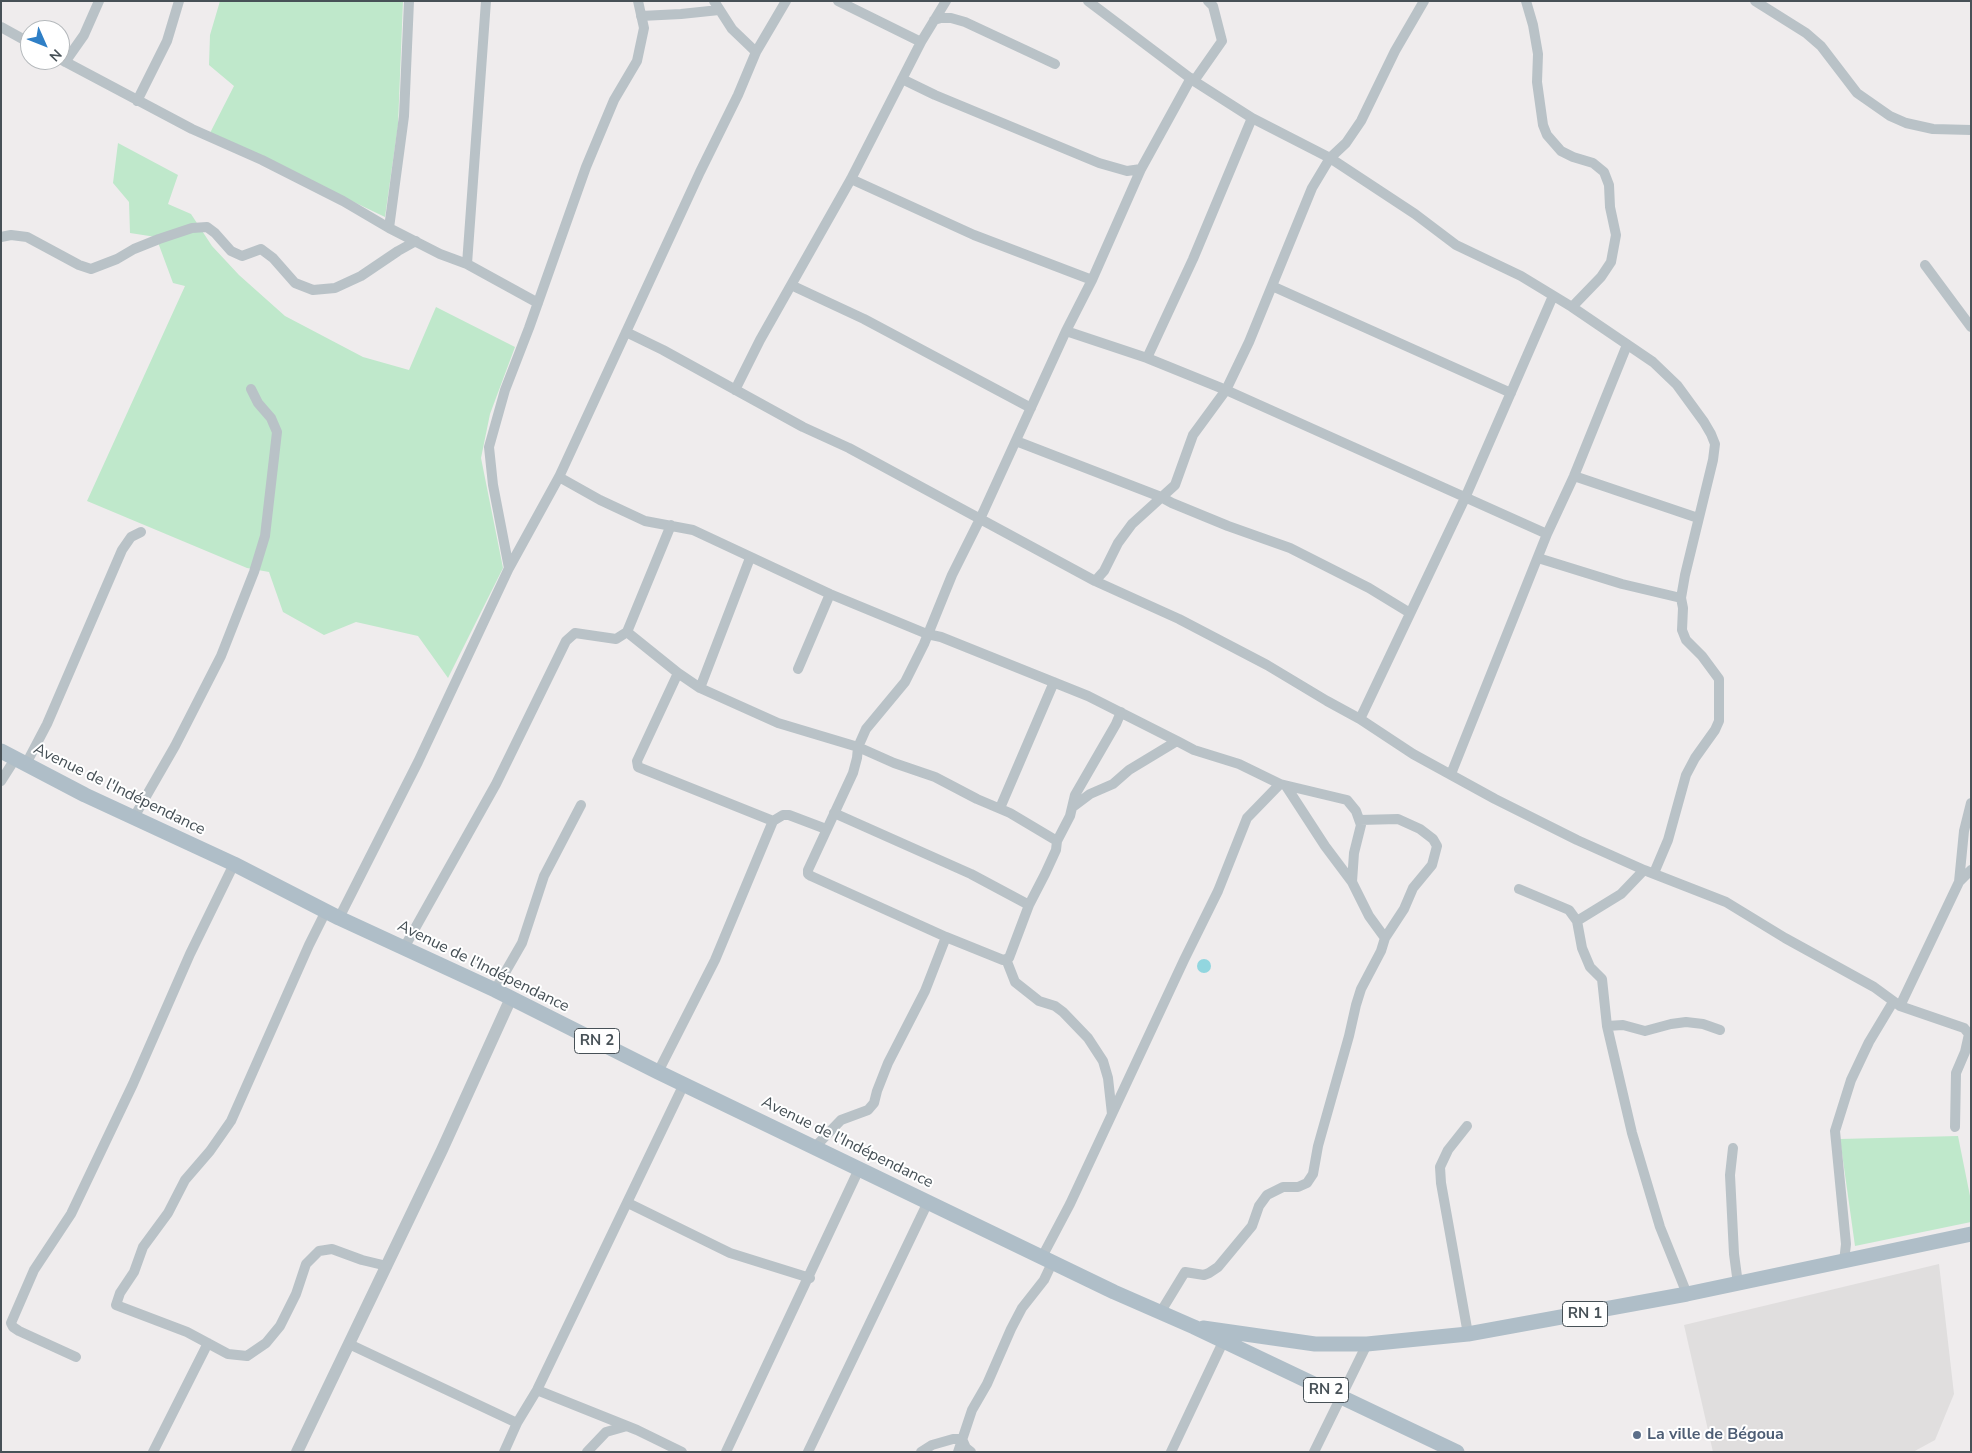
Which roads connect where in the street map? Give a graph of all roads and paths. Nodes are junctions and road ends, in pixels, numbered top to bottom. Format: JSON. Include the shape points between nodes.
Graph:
{"nodes":[{"id":1,"x":99,"y":1,"type":"edge"},
{"id":2,"x":179,"y":1,"type":"edge"},
{"id":3,"x":409,"y":1,"type":"edge"},
{"id":4,"x":486,"y":1,"type":"edge"},
{"id":5,"x":638,"y":1,"type":"edge"},
{"id":6,"x":786,"y":1,"type":"edge"},
{"id":7,"x":838,"y":1,"type":"edge"},
{"id":8,"x":946,"y":1,"type":"edge"},
{"id":9,"x":1088,"y":1,"type":"edge"},
{"id":10,"x":1208,"y":1,"type":"edge"},
{"id":11,"x":1424,"y":1,"type":"edge"},
{"id":12,"x":1526,"y":1,"type":"edge"},
{"id":13,"x":1755,"y":1,"type":"edge"},
{"id":14,"x":717,"y":6,"type":"edge"},
{"id":15,"x":641,"y":16,"type":"junction"},
{"id":16,"x":934,"y":20,"type":"junction"},
{"id":17,"x":1,"y":27,"type":"edge"},
{"id":18,"x":20,"y":37,"type":"edge"},
{"id":19,"x":920,"y":42,"type":"junction"},
{"id":20,"x":70,"y":52,"type":"edge"},
{"id":21,"x":756,"y":52,"type":"junction"},
{"id":22,"x":1055,"y":64,"type":"dead end"},
{"id":23,"x":70,"y":65,"type":"edge"},
{"id":24,"x":902,"y":79,"type":"junction"},
{"id":25,"x":1192,"y":79,"type":"junction"},
{"id":26,"x":137,"y":102,"type":"junction"},
{"id":27,"x":1252,"y":118,"type":"junction"},
{"id":28,"x":1971,"y":130,"type":"edge"},
{"id":29,"x":1330,"y":158,"type":"junction"},
{"id":30,"x":1141,"y":169,"type":"junction"},
{"id":31,"x":851,"y":179,"type":"junction"},
{"id":32,"x":390,"y":228,"type":"junction"},
{"id":33,"x":1,"y":237,"type":"edge"},
{"id":34,"x":416,"y":241,"type":"junction"},
{"id":35,"x":467,"y":264,"type":"junction"},
{"id":36,"x":1925,"y":265,"type":"dead end"},
{"id":37,"x":1092,"y":280,"type":"junction"},
{"id":38,"x":790,"y":285,"type":"junction"},
{"id":39,"x":1272,"y":286,"type":"junction"},
{"id":40,"x":1553,"y":296,"type":"junction"},
{"id":41,"x":538,"y":303,"type":"junction"},
{"id":42,"x":1572,"y":307,"type":"junction"},
{"id":43,"x":1971,"y":327,"type":"edge"},
{"id":44,"x":1066,"y":331,"type":"junction"},
{"id":45,"x":626,"y":332,"type":"junction"},
{"id":46,"x":1627,"y":345,"type":"junction"},
{"id":47,"x":1147,"y":358,"type":"junction"},
{"id":48,"x":251,"y":388,"type":"dead end"},
{"id":49,"x":735,"y":390,"type":"junction"},
{"id":50,"x":1226,"y":390,"type":"junction"},
{"id":51,"x":1511,"y":393,"type":"junction"},
{"id":52,"x":1030,"y":408,"type":"junction"},
{"id":53,"x":1016,"y":441,"type":"junction"},
{"id":54,"x":1574,"y":476,"type":"junction"},
{"id":55,"x":559,"y":477,"type":"junction"},
{"id":56,"x":1161,"y":497,"type":"junction"},
{"id":57,"x":1465,"y":498,"type":"junction"},
{"id":58,"x":1698,"y":518,"type":"junction"},
{"id":59,"x":980,"y":519,"type":"junction"},
{"id":60,"x":671,"y":525,"type":"junction"},
{"id":61,"x":141,"y":532,"type":"dead end"},
{"id":62,"x":1547,"y":534,"type":"junction"},
{"id":63,"x":750,"y":558,"type":"junction"},
{"id":64,"x":1538,"y":558,"type":"junction"},
{"id":65,"x":508,"y":568,"type":"junction"},
{"id":66,"x":1095,"y":580,"type":"junction"},
{"id":67,"x":830,"y":594,"type":"junction"},
{"id":68,"x":1681,"y":598,"type":"junction"},
{"id":69,"x":1410,"y":613,"type":"junction"},
{"id":70,"x":627,"y":632,"type":"junction"},
{"id":71,"x":927,"y":634,"type":"junction"},
{"id":72,"x":798,"y":669,"type":"dead end"},
{"id":73,"x":678,"y":674,"type":"junction"},
{"id":74,"x":1054,"y":682,"type":"junction"},
{"id":75,"x":700,"y":688,"type":"junction"},
{"id":76,"x":1121,"y":712,"type":"junction"},
{"id":77,"x":1360,"y":719,"type":"junction"},
{"id":78,"x":1177,"y":741,"type":"junction"},
{"id":79,"x":858,"y":747,"type":"junction"},
{"id":80,"x":14,"y":758,"type":"edge"},
{"id":81,"x":1451,"y":774,"type":"junction"},
{"id":82,"x":1,"y":781,"type":"edge"},
{"id":83,"x":1283,"y":785,"type":"junction"},
{"id":84,"x":1303,"y":790,"type":"junction"},
{"id":85,"x":1971,"y":803,"type":"edge"},
{"id":86,"x":581,"y":805,"type":"dead end"},
{"id":87,"x":1298,"y":805,"type":"junction"},
{"id":88,"x":1074,"y":806,"type":"junction"},
{"id":89,"x":1000,"y":808,"type":"junction"},
{"id":90,"x":834,"y":813,"type":"junction"},
{"id":91,"x":133,"y":819,"type":"junction"},
{"id":92,"x":1360,"y":820,"type":"junction"},
{"id":93,"x":773,"y":821,"type":"junction"},
{"id":94,"x":826,"y":829,"type":"junction"},
{"id":95,"x":1057,"y":841,"type":"junction"},
{"id":96,"x":234,"y":864,"type":"junction"},
{"id":97,"x":1644,"y":870,"type":"junction"},
{"id":98,"x":1971,"y":870,"type":"edge"},
{"id":99,"x":1654,"y":873,"type":"junction"},
{"id":100,"x":1352,"y":882,"type":"junction"},
{"id":101,"x":1959,"y":882,"type":"junction"},
{"id":102,"x":1519,"y":890,"type":"dead end"},
{"id":103,"x":1029,"y":905,"type":"junction"},
{"id":104,"x":333,"y":915,"type":"junction"},
{"id":105,"x":1577,"y":921,"type":"junction"},
{"id":106,"x":946,"y":937,"type":"junction"},
{"id":107,"x":1385,"y":938,"type":"junction"},
{"id":108,"x":404,"y":948,"type":"junction"},
{"id":109,"x":1006,"y":960,"type":"junction"},
{"id":110,"x":495,"y":990,"type":"junction"},
{"id":111,"x":510,"y":998,"type":"junction"},
{"id":112,"x":1896,"y":1004,"type":"junction"},
{"id":113,"x":1607,"y":1026,"type":"junction"},
{"id":114,"x":1720,"y":1030,"type":"dead end"},
{"id":115,"x":658,"y":1072,"type":"junction"},
{"id":116,"x":684,"y":1084,"type":"junction"},
{"id":117,"x":1112,"y":1115,"type":"junction"},
{"id":118,"x":1467,"y":1126,"type":"dead end"},
{"id":119,"x":1955,"y":1127,"type":"dead end"},
{"id":120,"x":815,"y":1147,"type":"junction"},
{"id":121,"x":1733,"y":1148,"type":"dead end"},
{"id":122,"x":860,"y":1169,"type":"junction"},
{"id":123,"x":928,"y":1202,"type":"junction"},
{"id":124,"x":628,"y":1203,"type":"junction"},
{"id":125,"x":1971,"y":1234,"type":"edge"},
{"id":126,"x":1048,"y":1259,"type":"junction"},
{"id":127,"x":1844,"y":1262,"type":"junction"},
{"id":128,"x":387,"y":1266,"type":"junction"},
{"id":129,"x":810,"y":1278,"type":"junction"},
{"id":130,"x":1738,"y":1284,"type":"junction"},
{"id":131,"x":1687,"y":1294,"type":"junction"},
{"id":132,"x":1160,"y":1313,"type":"junction"},
{"id":133,"x":1194,"y":1327,"type":"junction"},
{"id":134,"x":1468,"y":1334,"type":"junction"},
{"id":135,"x":1223,"y":1342,"type":"junction"},
{"id":136,"x":208,"y":1344,"type":"junction"},
{"id":137,"x":350,"y":1344,"type":"junction"},
{"id":138,"x":1366,"y":1344,"type":"junction"},
{"id":139,"x":76,"y":1357,"type":"dead end"},
{"id":140,"x":537,"y":1390,"type":"junction"},
{"id":141,"x":1341,"y":1397,"type":"junction"},
{"id":142,"x":517,"y":1423,"type":"junction"},
{"id":143,"x":627,"y":1426,"type":"junction"},
{"id":144,"x":962,"y":1438,"type":"junction"},
{"id":145,"x":153,"y":1452,"type":"edge"},
{"id":146,"x":297,"y":1452,"type":"edge"},
{"id":147,"x":504,"y":1452,"type":"edge"},
{"id":148,"x":587,"y":1452,"type":"edge"},
{"id":149,"x":682,"y":1452,"type":"edge"},
{"id":150,"x":726,"y":1452,"type":"edge"},
{"id":151,"x":808,"y":1452,"type":"edge"},
{"id":152,"x":920,"y":1452,"type":"edge"},
{"id":153,"x":958,"y":1452,"type":"edge"},
{"id":154,"x":971,"y":1452,"type":"edge"},
{"id":155,"x":1171,"y":1452,"type":"edge"},
{"id":156,"x":1314,"y":1452,"type":"edge"},
{"id":157,"x":1457,"y":1452,"type":"edge"}],
"edges":[{"from":1,"to":20,"type":"street","via":[[84,35]]},
{"from":2,"to":26,"type":"street","via":[[167,41]]},
{"from":3,"to":32,"type":"street","via":[[404,116]]},
{"from":4,"to":35,"type":"street"},
{"from":5,"to":15,"type":"street"},
{"from":6,"to":21,"type":"street"},
{"from":7,"to":19,"type":"street"},
{"from":8,"to":16,"type":"street"},
{"from":9,"to":25,"type":"street"},
{"from":10,"to":25,"type":"street","via":[[1213,6],[1222,41]]},
{"from":11,"to":29,"type":"street","via":[[1360,121],[1346,143]]},
{"from":12,"to":42,"type":"street","via":[[1538,54],[1537,82],[1543,125],[1561,151],[1593,163],[1604,172],[1616,235],[1611,262]]},
{"from":13,"to":28,"type":"street","via":[[1806,33],[1821,46],[1857,93],[1890,116],[1933,128]]},
{"from":14,"to":15,"type":"street","via":[[681,14]]},
{"from":14,"to":21,"type":"street","via":[[732,29]]},
{"from":15,"to":41,"type":"street","via":[[644,28],[637,60],[614,100],[586,167]]},
{"from":16,"to":19,"type":"street"},
{"from":16,"to":22,"type":"street","via":[[951,18],[965,22]]},
{"from":17,"to":18,"type":"street"},
{"from":19,"to":24,"type":"street"},
{"from":21,"to":45,"type":"street"},
{"from":23,"to":26,"type":"street"},
{"from":24,"to":30,"type":"street","via":[[1099,163],[1127,172]]},
{"from":24,"to":31,"type":"street"},
{"from":25,"to":27,"type":"street"},
{"from":25,"to":30,"type":"street"},
{"from":26,"to":32,"type":"street","via":[[343,200]]},
{"from":27,"to":29,"type":"street"},
{"from":27,"to":47,"type":"street"},
{"from":29,"to":39,"type":"street","via":[[1312,188]]},
{"from":29,"to":40,"type":"street","via":[[1416,214],[1456,245],[1521,276]]},
{"from":30,"to":37,"type":"street"},
{"from":31,"to":37,"type":"street","via":[[974,235]]},
{"from":31,"to":38,"type":"street"},
{"from":32,"to":34,"type":"street"},
{"from":33,"to":34,"type":"street","via":[[27,238],[91,269],[159,239],[192,228],[207,227],[231,251],[242,256],[261,249],[295,283],[313,290],[335,288],[361,276]]},
{"from":34,"to":35,"type":"street"},
{"from":35,"to":41,"type":"street"},
{"from":36,"to":43,"type":"street"},
{"from":37,"to":44,"type":"street"},
{"from":38,"to":49,"type":"street"},
{"from":38,"to":52,"type":"street","via":[[864,319]]},
{"from":39,"to":50,"type":"street"},
{"from":39,"to":51,"type":"street"},
{"from":40,"to":42,"type":"street"},
{"from":40,"to":51,"type":"street"},
{"from":41,"to":65,"type":"street","via":[[504,390],[489,447]]},
{"from":42,"to":46,"type":"street"},
{"from":44,"to":47,"type":"street"},
{"from":44,"to":52,"type":"street"},
{"from":45,"to":49,"type":"street"},
{"from":45,"to":55,"type":"street"},
{"from":46,"to":54,"type":"street"},
{"from":46,"to":58,"type":"street","via":[[1653,362],[1677,385],[1712,434],[1715,444],[1713,460]]},
{"from":47,"to":50,"type":"street"},
{"from":48,"to":91,"type":"street","via":[[277,432],[265,536],[222,656]]},
{"from":49,"to":59,"type":"street"},
{"from":50,"to":56,"type":"street","via":[[1193,435],[1175,485]]},
{"from":50,"to":57,"type":"street"},
{"from":51,"to":57,"type":"street"},
{"from":52,"to":53,"type":"street"},
{"from":53,"to":56,"type":"street"},
{"from":53,"to":59,"type":"street"},
{"from":54,"to":58,"type":"street"},
{"from":54,"to":62,"type":"street"},
{"from":55,"to":60,"type":"street","via":[[645,521]]},
{"from":55,"to":65,"type":"street"},
{"from":56,"to":66,"type":"street","via":[[1132,524],[1118,542],[1104,572]]},
{"from":56,"to":69,"type":"street","via":[[1290,548],[1370,588]]},
{"from":57,"to":62,"type":"street"},
{"from":57,"to":69,"type":"street"},
{"from":58,"to":68,"type":"street"},
{"from":59,"to":66,"type":"street"},
{"from":59,"to":71,"type":"street"},
{"from":60,"to":63,"type":"street","via":[[693,530]]},
{"from":60,"to":70,"type":"street"},
{"from":61,"to":80,"type":"street","via":[[131,537],[122,550],[47,724]]},
{"from":62,"to":64,"type":"street"},
{"from":63,"to":67,"type":"street"},
{"from":63,"to":75,"type":"street"},
{"from":64,"to":68,"type":"street"},
{"from":64,"to":81,"type":"street"},
{"from":65,"to":104,"type":"street","via":[[418,762]]},
{"from":66,"to":77,"type":"street","via":[[1246,654]]},
{"from":67,"to":71,"type":"street"},
{"from":67,"to":72,"type":"street"},
{"from":68,"to":99,"type":"street","via":[[1684,608],[1682,630],[1686,640],[1719,679],[1719,722],[1686,775],[1668,840]]},
{"from":69,"to":77,"type":"street"},
{"from":70,"to":73,"type":"street"},
{"from":70,"to":108,"type":"street","via":[[616,639],[575,633],[566,640],[496,784]]},
{"from":71,"to":74,"type":"street"},
{"from":71,"to":79,"type":"street","via":[[905,682],[866,729]]},
{"from":73,"to":75,"type":"street"},
{"from":73,"to":93,"type":"street","via":[[637,761],[638,767]]},
{"from":74,"to":76,"type":"street"},
{"from":74,"to":89,"type":"street"},
{"from":75,"to":79,"type":"street","via":[[778,723]]},
{"from":76,"to":78,"type":"street"},
{"from":76,"to":88,"type":"street","via":[[1075,795]]},
{"from":77,"to":81,"type":"street","via":[[1413,754]]},
{"from":78,"to":83,"type":"street","via":[[1194,750],[1239,764]]},
{"from":78,"to":88,"type":"street"},
{"from":79,"to":89,"type":"street","via":[[935,777],[977,800]]},
{"from":79,"to":90,"type":"street","via":[[852,773]]},
{"from":80,"to":82,"type":"street"},
{"from":80,"to":91,"type":"main road","name":"Avenue de l'Indépendance","number":"RN 2"},
{"from":81,"to":97,"type":"street","via":[[1577,840]]},
{"from":83,"to":84,"type":"street"},
{"from":83,"to":87,"type":"street"},
{"from":83,"to":117,"type":"street","via":[[1247,818],[1218,892]]},
{"from":84,"to":87,"type":"street"},
{"from":84,"to":92,"type":"street","via":[[1347,800]]},
{"from":85,"to":101,"type":"street","via":[[1964,831]]},
{"from":86,"to":110,"type":"street","via":[[544,876],[522,943]]},
{"from":87,"to":100,"type":"street"},
{"from":88,"to":95,"type":"street"},
{"from":89,"to":95,"type":"street"},
{"from":90,"to":94,"type":"street"},
{"from":90,"to":103,"type":"street","via":[[971,874]]},
{"from":91,"to":96,"type":"main road","name":"Avenue de l'Indépendance","number":"RN 2"},
{"from":92,"to":100,"type":"street"},
{"from":92,"to":107,"type":"street","via":[[1398,819],[1420,829],[1437,846],[1432,865],[1413,888],[1404,910]]},
{"from":93,"to":94,"type":"street","via":[[783,815]]},
{"from":93,"to":115,"type":"street","via":[[715,960]]},
{"from":94,"to":106,"type":"street","via":[[808,874]]},
{"from":95,"to":103,"type":"street","via":[[1056,850]]},
{"from":96,"to":104,"type":"main road","name":"Avenue de l'Indépendance","number":"RN 2"},
{"from":96,"to":139,"type":"street","via":[[71,1214],[34,1270],[12,1323],[19,1331]]},
{"from":97,"to":99,"type":"street"},
{"from":97,"to":105,"type":"street","via":[[1621,894]]},
{"from":98,"to":101,"type":"street"},
{"from":99,"to":112,"type":"street","via":[[1739,909],[1874,987]]},
{"from":100,"to":107,"type":"street","via":[[1369,916]]},
{"from":101,"to":112,"type":"street"},
{"from":102,"to":105,"type":"street","via":[[1569,910]]},
{"from":103,"to":109,"type":"street"},
{"from":104,"to":108,"type":"main road","name":"Avenue de l'Indépendance","number":"RN 2"},
{"from":104,"to":136,"type":"street","via":[[309,945],[231,1121],[185,1180],[168,1213],[143,1247],[116,1305]]},
{"from":105,"to":113,"type":"street","via":[[1582,948],[1590,966],[1602,979]]},
{"from":106,"to":109,"type":"street"},
{"from":106,"to":120,"type":"street","via":[[925,991],[888,1064],[874,1103],[868,1110],[841,1120]]},
{"from":107,"to":132,"type":"street","via":[[1361,988],[1313,1174],[1298,1187],[1283,1187],[1267,1195],[1252,1226],[1224,1260],[1210,1273],[1197,1275],[1185,1272]]},
{"from":108,"to":110,"type":"main road","name":"Avenue de l'Indépendance","number":"RN 2"},
{"from":109,"to":117,"type":"street","via":[[1016,982],[1039,1001],[1063,1012],[1088,1038],[1103,1061]]},
{"from":110,"to":111,"type":"main road","name":"Avenue de l'Indépendance","number":"RN 2"},
{"from":111,"to":115,"type":"main road","name":"Avenue de l'Indépendance","number":"RN 2"},
{"from":111,"to":128,"type":"street"},
{"from":112,"to":119,"type":"street","via":[[1964,1028],[1969,1034],[1956,1073]]},
{"from":112,"to":127,"type":"street","via":[[1869,1042],[1851,1080],[1835,1131],[1846,1244]]},
{"from":113,"to":114,"type":"street","via":[[1623,1025],[1645,1031],[1686,1022]]},
{"from":113,"to":131,"type":"street","via":[[1651,1198]]},
{"from":115,"to":116,"type":"main road","name":"Avenue de l'Indépendance","number":"RN 2"},
{"from":116,"to":120,"type":"main road","name":"Avenue de l'Indépendance","number":"RN 2"},
{"from":116,"to":124,"type":"street"},
{"from":117,"to":126,"type":"street"},
{"from":118,"to":134,"type":"street","via":[[1448,1150],[1440,1167]]},
{"from":120,"to":122,"type":"main road","name":"Avenue de l'Indépendance","number":"RN 2"},
{"from":121,"to":130,"type":"street","via":[[1730,1174]]},
{"from":122,"to":123,"type":"main road","name":"Avenue de l'Indépendance","number":"RN 2"},
{"from":122,"to":129,"type":"street"},
{"from":123,"to":126,"type":"main road","name":"Avenue de l'Indépendance","number":"RN 2"},
{"from":123,"to":151,"type":"street"},
{"from":124,"to":129,"type":"street","via":[[730,1253]]},
{"from":124,"to":140,"type":"street"},
{"from":125,"to":127,"type":"main road","number":"RN 1"},
{"from":126,"to":132,"type":"main road","name":"Avenue de l'Indépendance","number":"RN 2"},
{"from":126,"to":144,"type":"street","via":[[1044,1280],[1022,1308],[1011,1329]]},
{"from":127,"to":130,"type":"main road","number":"RN 1"},
{"from":128,"to":136,"type":"street","via":[[332,1249],[319,1251],[306,1264],[280,1326],[266,1343],[247,1356],[228,1354]]},
{"from":128,"to":137,"type":"street"},
{"from":129,"to":150,"type":"street"},
{"from":130,"to":131,"type":"main road","number":"RN 1"},
{"from":131,"to":134,"type":"main road","number":"RN 1"},
{"from":132,"to":133,"type":"main road","name":"Avenue de l'Indépendance","number":"RN 2"},
{"from":133,"to":135,"type":"main road","number":"RN 2"},
{"from":133,"to":138,"type":"main road","number":"RN 1","via":[[1315,1344]]},
{"from":134,"to":138,"type":"main road","number":"RN 1"},
{"from":135,"to":141,"type":"main road","number":"RN 2"},
{"from":135,"to":155,"type":"street"},
{"from":136,"to":145,"type":"street"},
{"from":137,"to":142,"type":"street"},
{"from":137,"to":146,"type":"street"},
{"from":138,"to":141,"type":"street"},
{"from":140,"to":142,"type":"street"},
{"from":140,"to":143,"type":"street"},
{"from":141,"to":156,"type":"street"},
{"from":141,"to":157,"type":"main road","number":"RN 2"},
{"from":142,"to":147,"type":"street"},
{"from":143,"to":148,"type":"street","via":[[606,1432]]},
{"from":143,"to":149,"type":"street"},
{"from":144,"to":152,"type":"street","via":[[932,1445]]},
{"from":144,"to":153,"type":"street"},
{"from":144,"to":154,"type":"street"}]}
